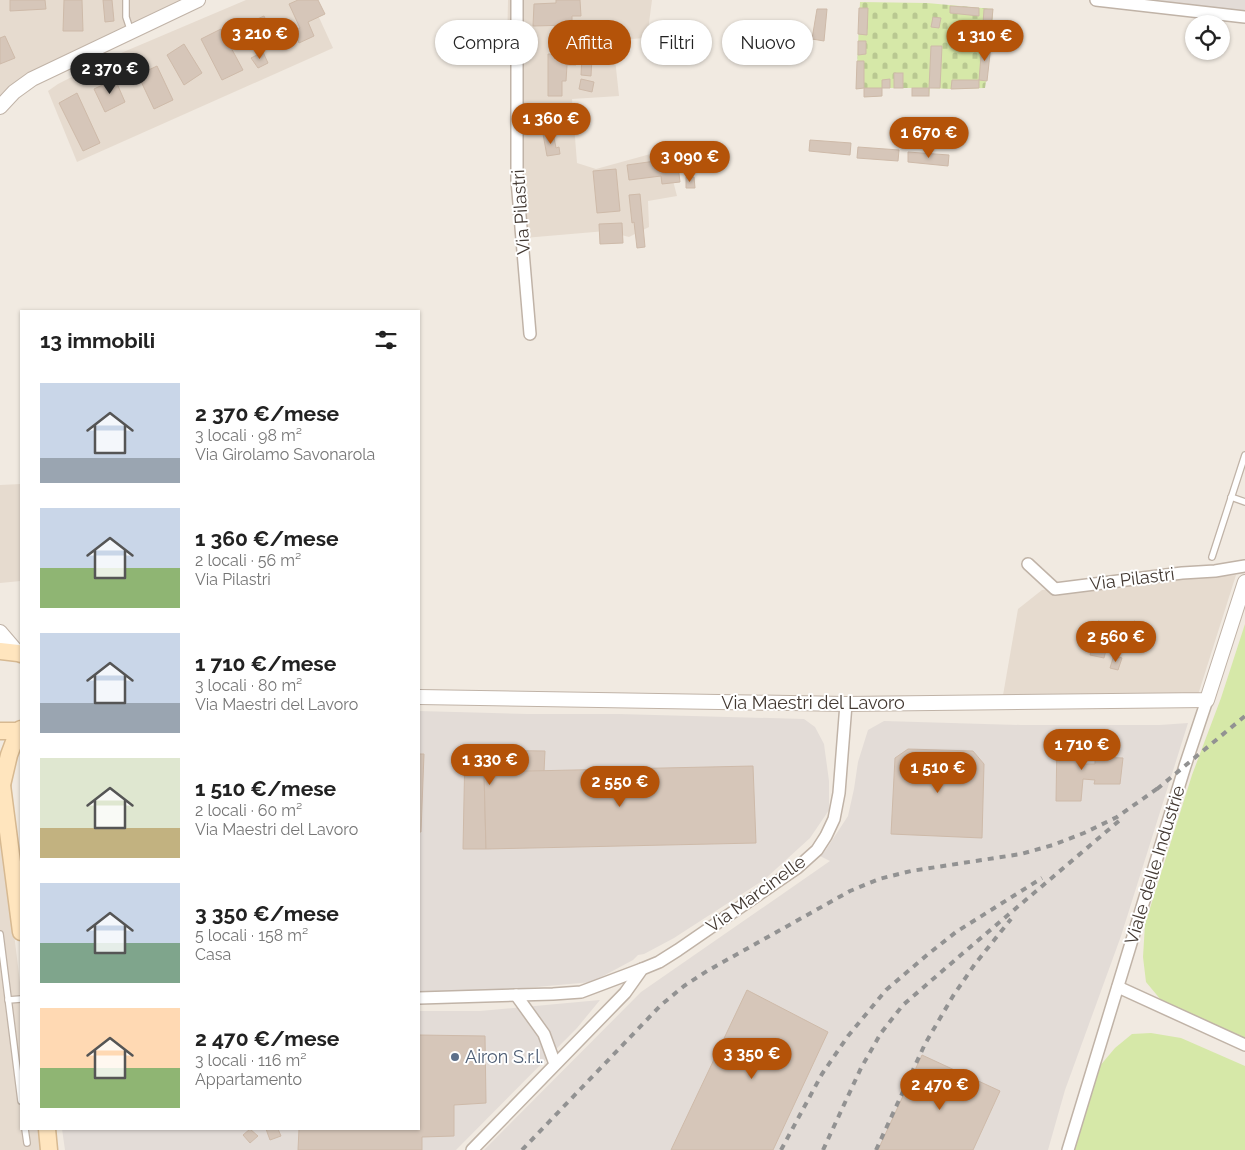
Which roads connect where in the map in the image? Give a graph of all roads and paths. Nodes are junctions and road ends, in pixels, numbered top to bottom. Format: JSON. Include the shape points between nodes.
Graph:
{"nodes":[{"id":1,"x":126,"y":0,"type":"edge"},
{"id":2,"x":198,"y":0,"type":"edge"},
{"id":3,"x":517,"y":0,"type":"edge"},
{"id":4,"x":1096,"y":0,"type":"edge"},
{"id":5,"x":1245,"y":17,"type":"edge"},
{"id":6,"x":131,"y":32,"type":"junction"},
{"id":7,"x":0,"y":107,"type":"edge"},
{"id":8,"x":530,"y":334,"type":"dead end"},
{"id":9,"x":1245,"y":455,"type":"edge"},
{"id":10,"x":1232,"y":497,"type":"junction"},
{"id":11,"x":1245,"y":502,"type":"edge"},
{"id":12,"x":1212,"y":557,"type":"dead end"},
{"id":13,"x":1028,"y":564,"type":"dead end"},
{"id":14,"x":1245,"y":566,"type":"edge"},
{"id":15,"x":1245,"y":582,"type":"edge"},
{"id":16,"x":0,"y":632,"type":"edge"},
{"id":17,"x":0,"y":651,"type":"edge"},
{"id":18,"x":20,"y":653,"type":"edge"},
{"id":19,"x":420,"y":698,"type":"edge"},
{"id":20,"x":1207,"y":700,"type":"junction"},
{"id":21,"x":846,"y":704,"type":"junction"},
{"id":22,"x":20,"y":730,"type":"edge"},
{"id":23,"x":0,"y":731,"type":"edge"},
{"id":24,"x":1,"y":782,"type":"edge"},
{"id":25,"x":20,"y":924,"type":"edge"},
{"id":26,"x":0,"y":934,"type":"edge"},
{"id":27,"x":642,"y":970,"type":"junction"},
{"id":28,"x":1118,"y":986,"type":"junction"},
{"id":29,"x":516,"y":995,"type":"junction"},
{"id":30,"x":420,"y":998,"type":"edge"},
{"id":31,"x":20,"y":999,"type":"edge"},
{"id":32,"x":8,"y":1000,"type":"junction"},
{"id":33,"x":1245,"y":1046,"type":"edge"},
{"id":34,"x":555,"y":1064,"type":"junction"},
{"id":35,"x":20,"y":1093,"type":"edge"},
{"id":36,"x":25,"y":1130,"type":"edge"},
{"id":37,"x":47,"y":1130,"type":"edge"},
{"id":38,"x":27,"y":1144,"type":"dead end"},
{"id":39,"x":49,"y":1150,"type":"edge"},
{"id":40,"x":472,"y":1150,"type":"edge"},
{"id":41,"x":1068,"y":1150,"type":"edge"}],
"edges":[{"from":1,"to":6,"type":"lane","via":[[126,17]]},
{"from":2,"to":6,"type":"street"},
{"from":3,"to":8,"type":"street","name":"Via Pilastri","via":[[517,180]]},
{"from":4,"to":5,"type":"street"},
{"from":6,"to":7,"type":"street","via":[[32,79]]},
{"from":9,"to":10,"type":"lane"},
{"from":10,"to":11,"type":"lane"},
{"from":10,"to":12,"type":"lane"},
{"from":13,"to":14,"type":"street","name":"Via Pilastri","via":[[1055,589]]},
{"from":15,"to":20,"type":"street","name":"Viale delle Industrie"},
{"from":16,"to":18,"type":"street"},
{"from":17,"to":18,"type":"main road"},
{"from":19,"to":21,"type":"street","name":"Via Maestri del Lavoro"},
{"from":20,"to":21,"type":"street","name":"Via Maestri del Lavoro"},
{"from":20,"to":28,"type":"street","name":"Viale delle Industrie"},
{"from":21,"to":27,"type":"street","name":"Via Marcinelle","via":[[840,793],[834,819],[817,850],[797,868],[678,950]]},
{"from":22,"to":23,"type":"main road"},
{"from":22,"to":24,"type":"main road"},
{"from":24,"to":25,"type":"main road"},
{"from":26,"to":32,"type":"lane"},
{"from":27,"to":29,"type":"street","name":"Via Marcinelle","via":[[581,992]]},
{"from":27,"to":34,"type":"street","name":"Via Marcinelle"},
{"from":28,"to":33,"type":"street"},
{"from":28,"to":41,"type":"street","name":"Viale delle Industrie"},
{"from":29,"to":30,"type":"street","name":"Via Marcinelle"},
{"from":29,"to":34,"type":"street","via":[[544,1034]]},
{"from":31,"to":32,"type":"lane"},
{"from":32,"to":35,"type":"lane"},
{"from":34,"to":40,"type":"street","name":"Via Marcinelle"},
{"from":36,"to":38,"type":"lane"},
{"from":37,"to":39,"type":"main road"}]}
